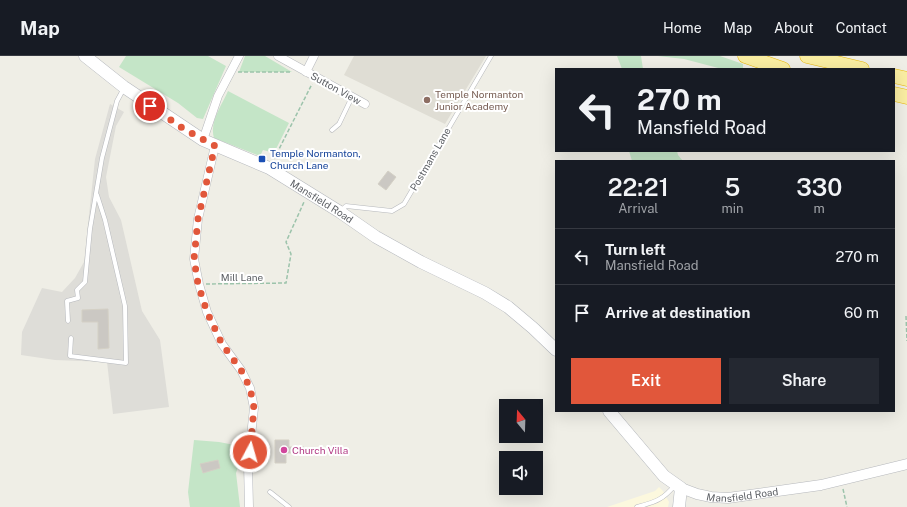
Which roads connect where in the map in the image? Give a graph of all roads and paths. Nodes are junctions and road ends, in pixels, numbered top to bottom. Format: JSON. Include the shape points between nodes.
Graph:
{"nodes":[{"id":1,"x":85,"y":56,"type":"edge"},
{"id":2,"x":239,"y":56,"type":"edge"},
{"id":3,"x":278,"y":56,"type":"edge"},
{"id":4,"x":314,"y":56,"type":"edge"},
{"id":5,"x":491,"y":56,"type":"edge"},
{"id":6,"x":745,"y":56,"type":"edge"},
{"id":7,"x":806,"y":56,"type":"edge"},
{"id":8,"x":780,"y":68,"type":"edge"},
{"id":9,"x":858,"y":68,"type":"edge"},
{"id":10,"x":231,"y":72,"type":"junction"},
{"id":11,"x":306,"y":72,"type":"junction"},
{"id":12,"x":895,"y":76,"type":"edge"},
{"id":13,"x":316,"y":77,"type":"junction"},
{"id":14,"x":907,"y":79,"type":"edge"},
{"id":15,"x":124,"y":87,"type":"junction"},
{"id":16,"x":895,"y":94,"type":"edge"},
{"id":17,"x":352,"y":97,"type":"junction"},
{"id":18,"x":907,"y":97,"type":"edge"},
{"id":19,"x":365,"y":104,"type":"dead end"},
{"id":20,"x":332,"y":130,"type":"dead end"},
{"id":21,"x":204,"y":140,"type":"junction"},
{"id":22,"x":215,"y":146,"type":"junction"},
{"id":23,"x":269,"y":168,"type":"junction"},
{"id":24,"x":307,"y":191,"type":"junction"},
{"id":25,"x":96,"y":193,"type":"junction"},
{"id":26,"x":340,"y":212,"type":"junction"},
{"id":27,"x":198,"y":284,"type":"junction"},
{"id":28,"x":906,"y":316,"type":"dead end"},
{"id":29,"x":68,"y":321,"type":"dead end"},
{"id":30,"x":71,"y":338,"type":"dead end"},
{"id":31,"x":907,"y":341,"type":"edge"},
{"id":32,"x":555,"y":349,"type":"edge"},
{"id":33,"x":610,"y":412,"type":"edge"},
{"id":34,"x":907,"y":464,"type":"edge"},
{"id":35,"x":842,"y":481,"type":"junction"},
{"id":36,"x":678,"y":486,"type":"junction"},
{"id":37,"x":270,"y":492,"type":"dead end"},
{"id":38,"x":249,"y":507,"type":"edge"},
{"id":39,"x":288,"y":507,"type":"edge"},
{"id":40,"x":637,"y":507,"type":"edge"},
{"id":41,"x":679,"y":507,"type":"edge"},
{"id":42,"x":846,"y":507,"type":"edge"}],
"edges":[{"from":1,"to":15,"type":"main road","name":"Mansfield Road"},
{"from":2,"to":10,"type":"street"},
{"from":3,"to":11,"type":"street","name":"Sutton View"},
{"from":4,"to":11,"type":"street"},
{"from":5,"to":26,"type":"lane","name":"Postmans Lane","via":[[404,204],[392,211],[346,206]]},
{"from":6,"to":8,"type":"highway"},
{"from":7,"to":9,"type":"highway"},
{"from":10,"to":11,"type":"path"},
{"from":10,"to":21,"type":"street","via":[[218,96]]},
{"from":11,"to":13,"type":"street","name":"Sutton View"},
{"from":12,"to":14,"type":"highway"},
{"from":13,"to":17,"type":"street","name":"Sutton View"},
{"from":13,"to":23,"type":"path"},
{"from":15,"to":21,"type":"main road","name":"Mansfield Road"},
{"from":15,"to":25,"type":"lane","via":[[111,122]]},
{"from":16,"to":18,"type":"highway"},
{"from":17,"to":19,"type":"street","name":"Sutton View"},
{"from":17,"to":20,"type":"lane","via":[[339,124]]},
{"from":21,"to":22,"type":"main road","name":"Mansfield Road"},
{"from":22,"to":23,"type":"main road","name":"Mansfield Road"},
{"from":22,"to":27,"type":"street","via":[[198,219],[194,259]]},
{"from":23,"to":24,"type":"main road","name":"Mansfield Road"},
{"from":24,"to":26,"type":"main road","name":"Mansfield Road"},
{"from":24,"to":27,"type":"path","name":"Mill Lane","via":[[286,242],[291,254],[286,283]]},
{"from":25,"to":29,"type":"lane","via":[[85,282],[77,290],[78,298],[67,301]]},
{"from":25,"to":30,"type":"lane","via":[[105,220],[125,306],[126,363],[70,356]]},
{"from":26,"to":32,"type":"main road","name":"Mansfield Road","via":[[381,240],[508,307]]},
{"from":27,"to":38,"type":"street","via":[[207,312],[222,344],[241,370],[250,388],[254,408],[248,464]]},
{"from":28,"to":31,"type":"path"},
{"from":33,"to":36,"type":"main road","name":"Mansfield Road","via":[[664,476]]},
{"from":34,"to":35,"type":"street","name":"Mansfield Road"},
{"from":35,"to":36,"type":"street","name":"Mansfield Road","via":[[728,498],[697,494]]},
{"from":35,"to":42,"type":"path"},
{"from":36,"to":40,"type":"lane","via":[[659,501]]},
{"from":36,"to":41,"type":"main road"},
{"from":37,"to":39,"type":"lane"}]}
